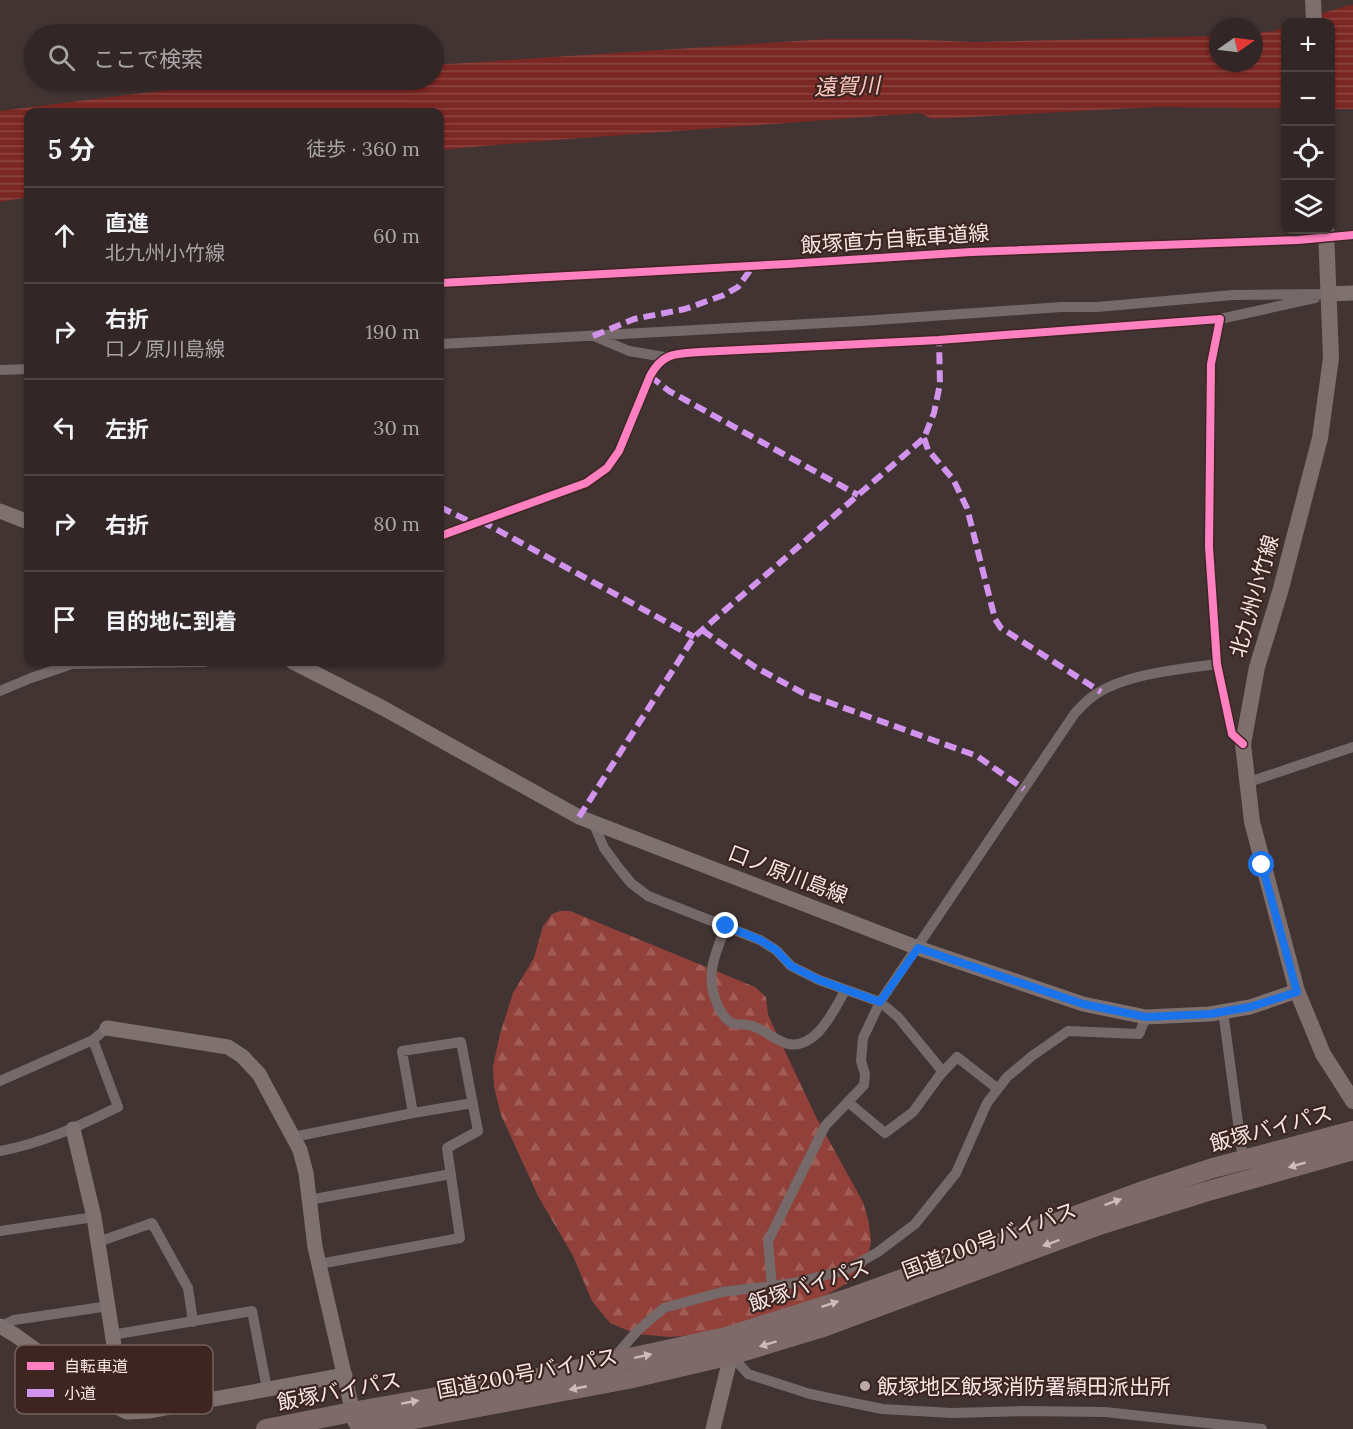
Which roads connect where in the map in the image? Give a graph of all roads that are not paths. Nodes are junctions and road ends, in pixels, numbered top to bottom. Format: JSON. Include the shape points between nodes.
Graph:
{"nodes":[{"id":1,"x":1313,"y":0,"type":"edge"},
{"id":2,"x":1314,"y":18,"type":"edge"},
{"id":3,"x":1327,"y":234,"type":"edge"},
{"id":4,"x":1342,"y":292,"type":"edge"},
{"id":5,"x":1220,"y":319,"type":"junction"},
{"id":6,"x":593,"y":336,"type":"junction"},
{"id":7,"x":444,"y":344,"type":"edge"},
{"id":8,"x":664,"y":357,"type":"junction"},
{"id":9,"x":24,"y":369,"type":"edge"},
{"id":10,"x":0,"y":370,"type":"edge"},
{"id":11,"x":0,"y":511,"type":"edge"},
{"id":12,"x":24,"y":520,"type":"edge"},
{"id":13,"x":444,"y":535,"type":"edge"},
{"id":14,"x":1217,"y":664,"type":"junction"},
{"id":15,"x":66,"y":666,"type":"edge"},
{"id":16,"x":301,"y":666,"type":"edge"},
{"id":17,"x":0,"y":691,"type":"edge"},
{"id":18,"x":1243,"y":744,"type":"junction"},
{"id":19,"x":1353,"y":747,"type":"edge"},
{"id":20,"x":1246,"y":783,"type":"junction"},
{"id":21,"x":593,"y":822,"type":"junction"},
{"id":22,"x":726,"y":926,"type":"junction"},
{"id":23,"x":918,"y":948,"type":"junction"},
{"id":24,"x":845,"y":991,"type":"junction"},
{"id":25,"x":1297,"y":992,"type":"junction"},
{"id":26,"x":880,"y":1002,"type":"junction"},
{"id":27,"x":1223,"y":1011,"type":"junction"},
{"id":28,"x":1146,"y":1017,"type":"junction"},
{"id":29,"x":107,"y":1029,"type":"joint"},
{"id":30,"x":93,"y":1040,"type":"junction"},
{"id":31,"x":943,"y":1072,"type":"junction"},
{"id":32,"x":0,"y":1081,"type":"edge"},
{"id":33,"x":998,"y":1089,"type":"junction"},
{"id":34,"x":1353,"y":1101,"type":"edge"},
{"id":35,"x":848,"y":1102,"type":"junction"},
{"id":36,"x":472,"y":1103,"type":"junction"},
{"id":37,"x":413,"y":1113,"type":"junction"},
{"id":38,"x":73,"y":1129,"type":"junction"},
{"id":39,"x":1353,"y":1131,"type":"edge"},
{"id":40,"x":293,"y":1137,"type":"junction"},
{"id":41,"x":0,"y":1150,"type":"edge"},
{"id":42,"x":1353,"y":1150,"type":"edge"},
{"id":43,"x":1243,"y":1160,"type":"junction"},
{"id":44,"x":451,"y":1174,"type":"junction"},
{"id":45,"x":309,"y":1200,"type":"junction"},
{"id":46,"x":94,"y":1217,"type":"junction"},
{"id":47,"x":0,"y":1232,"type":"edge"},
{"id":48,"x":98,"y":1242,"type":"junction"},
{"id":49,"x":319,"y":1264,"type":"junction"},
{"id":50,"x":772,"y":1287,"type":"junction"},
{"id":51,"x":109,"y":1306,"type":"junction"},
{"id":52,"x":193,"y":1322,"type":"junction"},
{"id":53,"x":1,"y":1326,"type":"edge"},
{"id":54,"x":112,"y":1335,"type":"junction"},
{"id":55,"x":28,"y":1345,"type":"edge"},
{"id":56,"x":114,"y":1345,"type":"edge"},
{"id":57,"x":729,"y":1346,"type":"junction"},
{"id":58,"x":608,"y":1364,"type":"junction"},
{"id":59,"x":345,"y":1376,"type":"junction"},
{"id":60,"x":267,"y":1389,"type":"junction"},
{"id":61,"x":213,"y":1399,"type":"edge"},
{"id":62,"x":356,"y":1423,"type":"edge"},
{"id":63,"x":266,"y":1429,"type":"edge"},
{"id":64,"x":713,"y":1429,"type":"edge"},
{"id":65,"x":1262,"y":1429,"type":"edge"}],
"edges":[{"from":1,"to":2,"type":"main road"},
{"from":3,"to":4,"type":"main road","name":"北九州小竹線"},
{"from":4,"to":5,"type":"street"},
{"from":4,"to":6,"type":"street","via":[[1233,295],[1097,308]]},
{"from":4,"to":18,"type":"main road","name":"北九州小竹線","via":[[1320,438],[1257,667]]},
{"from":5,"to":8,"type":"street"},
{"from":5,"to":14,"type":"street","via":[[1211,364],[1209,451],[1209,547]]},
{"from":6,"to":7,"type":"street"},
{"from":6,"to":8,"type":"street","via":[[629,351]]},
{"from":8,"to":13,"type":"street","via":[[650,376],[619,451],[607,468],[586,483]]},
{"from":9,"to":10,"type":"street"},
{"from":11,"to":12,"type":"street"},
{"from":14,"to":18,"type":"street","via":[[1232,734]]},
{"from":14,"to":23,"type":"street","via":[[1161,672],[1116,684],[1093,696],[1075,712]]},
{"from":15,"to":17,"type":"street"},
{"from":16,"to":21,"type":"street","name":"口ノ原川島線"},
{"from":18,"to":20,"type":"main road","name":"北九州小竹線"},
{"from":19,"to":20,"type":"street"},
{"from":20,"to":25,"type":"main road","name":"北九州小竹線","via":[[1262,865]]},
{"from":21,"to":22,"type":"street","via":[[604,848],[631,883],[648,896]]},
{"from":21,"to":23,"type":"street","name":"口ノ原川島線"},
{"from":22,"to":24,"type":"street","via":[[760,940],[791,966]]},
{"from":22,"to":24,"type":"street","via":[[710,974],[721,1014],[732,1023],[750,1024],[788,1044],[800,1044],[818,1032]]},
{"from":23,"to":26,"type":"street"},
{"from":23,"to":28,"type":"street","name":"口ノ原川島線","via":[[1083,1004]]},
{"from":24,"to":26,"type":"street"},
{"from":25,"to":27,"type":"street","name":"口ノ原川島線"},
{"from":25,"to":34,"type":"main road","name":"北九州小竹線","via":[[1323,1054]]},
{"from":26,"to":31,"type":"street","via":[[898,1017]]},
{"from":26,"to":35,"type":"street","via":[[863,1038],[864,1084]]},
{"from":27,"to":28,"type":"street","name":"口ノ原川島線"},
{"from":27,"to":43,"type":"street"},
{"from":28,"to":33,"type":"street","via":[[1139,1034],[1068,1031],[1015,1070]]},
{"from":29,"to":30,"type":"street"},
{"from":29,"to":40,"type":"street","via":[[228,1047],[259,1074]]},
{"from":30,"to":32,"type":"street"},
{"from":30,"to":38,"type":"street","via":[[118,1107]]},
{"from":31,"to":33,"type":"street","via":[[957,1058]]},
{"from":31,"to":35,"type":"street","via":[[913,1112],[885,1133]]},
{"from":33,"to":50,"type":"street","via":[[987,1103],[956,1173],[915,1224],[846,1270]]},
{"from":35,"to":50,"type":"street","via":[[825,1126],[768,1241]]},
{"from":36,"to":37,"type":"street"},
{"from":36,"to":37,"type":"street","via":[[461,1041],[402,1051]]},
{"from":36,"to":44,"type":"street","via":[[478,1131],[447,1148]]},
{"from":37,"to":40,"type":"street"},
{"from":38,"to":41,"type":"street","via":[[30,1145]]},
{"from":38,"to":46,"type":"street"},
{"from":39,"to":43,"type":"highway","name":"飯塚バイパス"},
{"from":40,"to":45,"type":"street","via":[[304,1165]]},
{"from":42,"to":57,"type":"highway","name":"国道200号バイパス","one_way":true,"via":[[1096,1226],[820,1328]]},
{"from":57,"to":43,"type":"highway","name":"飯塚バイパス","one_way":true,"via":[[1149,1189]]},
{"from":44,"to":45,"type":"street"},
{"from":44,"to":49,"type":"street","via":[[460,1238]]},
{"from":45,"to":49,"type":"street"},
{"from":46,"to":47,"type":"street"},
{"from":46,"to":48,"type":"street"},
{"from":48,"to":51,"type":"street"},
{"from":48,"to":52,"type":"street","via":[[152,1222],[188,1288]]},
{"from":49,"to":59,"type":"street"},
{"from":50,"to":58,"type":"street","via":[[722,1292],[664,1308]]},
{"from":51,"to":53,"type":"street","via":[[14,1320]]},
{"from":51,"to":54,"type":"street"},
{"from":52,"to":54,"type":"street"},
{"from":52,"to":60,"type":"street","via":[[252,1311]]},
{"from":53,"to":55,"type":"street"},
{"from":54,"to":56,"type":"street"},
{"from":58,"to":57,"type":"highway","name":"飯塚バイパス","one_way":true},
{"from":57,"to":62,"type":"highway","name":"国道200号バイパス","one_way":true,"via":[[628,1378]]},
{"from":57,"to":64,"type":"street"},
{"from":57,"to":65,"type":"street","via":[[748,1374],[810,1394],[882,1409],[952,1413],[1105,1412]]},
{"from":62,"to":58,"type":"highway","name":"飯塚バイパス","one_way":true},
{"from":59,"to":60,"type":"street"},
{"from":59,"to":62,"type":"street"},
{"from":60,"to":61,"type":"street"},
{"from":62,"to":63,"type":"highway","name":"飯塚バイパス"}]}
